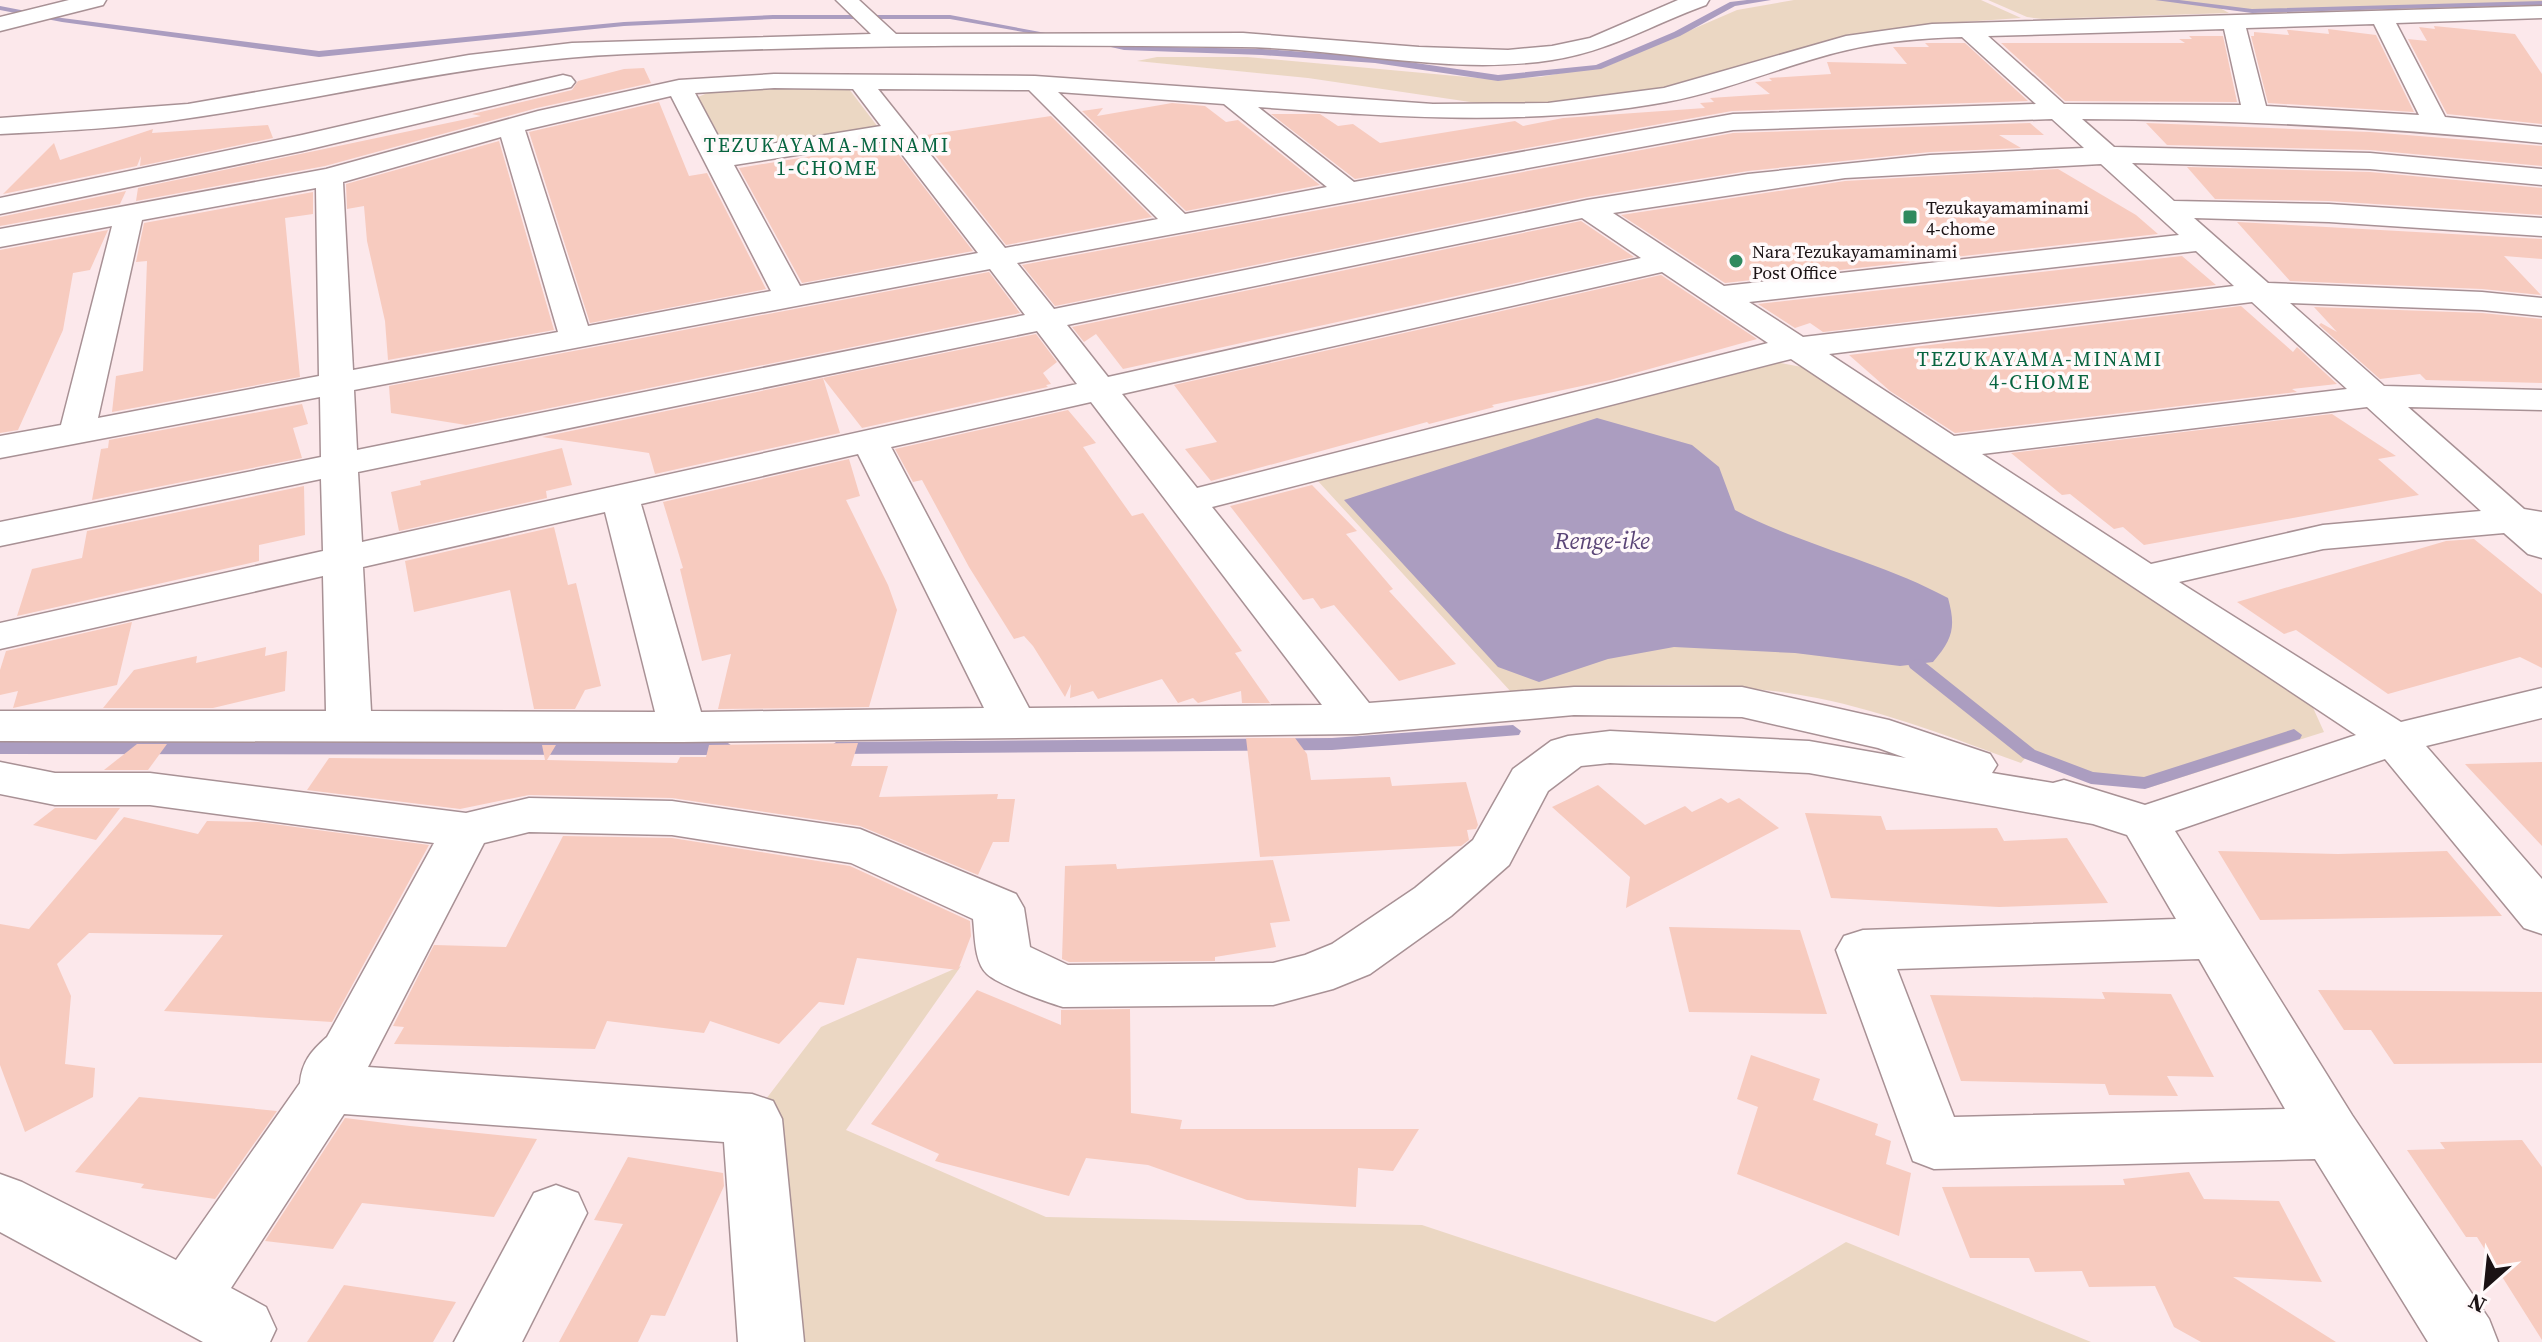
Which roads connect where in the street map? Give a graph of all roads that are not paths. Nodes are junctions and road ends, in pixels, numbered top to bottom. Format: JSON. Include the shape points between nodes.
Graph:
{"nodes":[{"id":1,"x":95,"y":0,"type":"edge"},
{"id":2,"x":1698,"y":0,"type":"edge"},
{"id":3,"x":850,"y":3,"type":"edge"},
{"id":4,"x":2539,"y":16,"type":"edge"},
{"id":5,"x":2382,"y":17,"type":"junction"},
{"id":6,"x":2233,"y":21,"type":"junction"},
{"id":7,"x":0,"y":24,"type":"edge"},
{"id":8,"x":882,"y":31,"type":"junction"},
{"id":9,"x":1969,"y":31,"type":"junction"},
{"id":10,"x":1040,"y":40,"type":"junction"},
{"id":11,"x":618,"y":47,"type":"junction"},
{"id":12,"x":1128,"y":65,"type":"dead end"},
{"id":13,"x":1159,"y":68,"type":"dead end"},
{"id":14,"x":859,"y":81,"type":"junction"},
{"id":15,"x":1035,"y":83,"type":"junction"},
{"id":16,"x":679,"y":87,"type":"junction"},
{"id":17,"x":1232,"y":98,"type":"junction"},
{"id":18,"x":2058,"y":111,"type":"junction"},
{"id":19,"x":1433,"y":112,"type":"junction"},
{"id":20,"x":2255,"y":113,"type":"junction"},
{"id":21,"x":2436,"y":124,"type":"junction"},
{"id":22,"x":0,"y":126,"type":"edge"},
{"id":23,"x":511,"y":126,"type":"junction"},
{"id":24,"x":898,"y":131,"type":"junction"},
{"id":25,"x":2542,"y":135,"type":"edge"},
{"id":26,"x":1489,"y":147,"type":"junction"},
{"id":27,"x":2108,"y":156,"type":"junction"},
{"id":28,"x":717,"y":160,"type":"junction"},
{"id":29,"x":329,"y":177,"type":"junction"},
{"id":30,"x":2542,"y":177,"type":"edge"},
{"id":31,"x":1348,"y":191,"type":"junction"},
{"id":32,"x":0,"y":206,"type":"edge"},
{"id":33,"x":1587,"y":209,"type":"junction"},
{"id":34,"x":2167,"y":209,"type":"junction"},
{"id":35,"x":129,"y":215,"type":"junction"},
{"id":36,"x":1178,"y":223,"type":"junction"},
{"id":37,"x":2542,"y":227,"type":"edge"},
{"id":38,"x":0,"y":238,"type":"edge"},
{"id":39,"x":2203,"y":241,"type":"junction"},
{"id":40,"x":997,"y":258,"type":"junction"},
{"id":41,"x":1666,"y":262,"type":"junction"},
{"id":42,"x":2260,"y":292,"type":"junction"},
{"id":43,"x":1719,"y":296,"type":"junction"},
{"id":44,"x":790,"y":297,"type":"junction"},
{"id":45,"x":2542,"y":307,"type":"edge"},
{"id":46,"x":1046,"y":320,"type":"junction"},
{"id":47,"x":576,"y":338,"type":"junction"},
{"id":48,"x":1798,"y":348,"type":"junction"},
{"id":49,"x":336,"y":383,"type":"junction"},
{"id":50,"x":1100,"y":390,"type":"junction"},
{"id":51,"x":2375,"y":396,"type":"junction"},
{"id":52,"x":2542,"y":400,"type":"edge"},
{"id":53,"x":77,"y":432,"type":"junction"},
{"id":54,"x":870,"y":441,"type":"junction"},
{"id":55,"x":0,"y":447,"type":"edge"},
{"id":56,"x":1950,"y":447,"type":"junction"},
{"id":57,"x":339,"y":464,"type":"junction"},
{"id":58,"x":620,"y":497,"type":"junction"},
{"id":59,"x":1188,"y":502,"type":"junction"},
{"id":60,"x":2533,"y":529,"type":"edge"},
{"id":61,"x":0,"y":534,"type":"edge"},
{"id":62,"x":343,"y":559,"type":"junction"},
{"id":63,"x":2144,"y":578,"type":"junction"},
{"id":64,"x":0,"y":636,"type":"edge"},
{"id":65,"x":2542,"y":703,"type":"edge"},
{"id":66,"x":1357,"y":719,"type":"junction"},
{"id":67,"x":1014,"y":723,"type":"junction"},
{"id":68,"x":0,"y":726,"type":"edge"},
{"id":69,"x":349,"y":726,"type":"junction"},
{"id":70,"x":682,"y":727,"type":"junction"},
{"id":71,"x":2394,"y":739,"type":"junction"},
{"id":72,"x":0,"y":778,"type":"edge"},
{"id":73,"x":2092,"y":807,"type":"junction"},
{"id":74,"x":2145,"y":823,"type":"junction"},
{"id":75,"x":466,"y":830,"type":"junction"},
{"id":76,"x":2542,"y":914,"type":"edge"},
{"id":77,"x":2212,"y":938,"type":"junction"},
{"id":78,"x":329,"y":1089,"type":"junction"},
{"id":79,"x":2331,"y":1133,"type":"junction"},
{"id":80,"x":0,"y":1201,"type":"edge"},
{"id":81,"x":556,"y":1213,"type":"dead end"},
{"id":82,"x":186,"y":1300,"type":"junction"},
{"id":83,"x":236,"y":1342,"type":"edge"},
{"id":84,"x":487,"y":1342,"type":"edge"},
{"id":85,"x":771,"y":1342,"type":"edge"},
{"id":86,"x":2465,"y":1342,"type":"edge"}],
"edges":[{"from":1,"to":7,"type":"street"},
{"from":2,"to":10,"type":"street","via":[[1596,44],[1512,56],[1447,56],[1253,40]]},
{"from":3,"to":8,"type":"street"},
{"from":4,"to":5,"type":"street"},
{"from":5,"to":6,"type":"street"},
{"from":5,"to":21,"type":"street"},
{"from":6,"to":9,"type":"street"},
{"from":6,"to":20,"type":"street"},
{"from":8,"to":10,"type":"street"},
{"from":8,"to":11,"type":"street"},
{"from":9,"to":18,"type":"street"},
{"from":9,"to":19,"type":"street","via":[[1846,43],[1666,95],[1548,110]]},
{"from":10,"to":12,"type":"street"},
{"from":11,"to":22,"type":"street","via":[[499,58],[209,108]]},
{"from":11,"to":32,"type":"street","via":[[572,80]]},
{"from":13,"to":19,"type":"street","via":[[1402,97]]},
{"from":14,"to":15,"type":"street"},
{"from":14,"to":16,"type":"street"},
{"from":14,"to":24,"type":"street"},
{"from":15,"to":17,"type":"street"},
{"from":15,"to":36,"type":"street"},
{"from":16,"to":23,"type":"street"},
{"from":16,"to":28,"type":"street"},
{"from":17,"to":19,"type":"street"},
{"from":17,"to":31,"type":"street"},
{"from":18,"to":20,"type":"street"},
{"from":18,"to":26,"type":"street","via":[[1733,122]]},
{"from":18,"to":27,"type":"street"},
{"from":19,"to":26,"type":"street"},
{"from":20,"to":21,"type":"street"},
{"from":21,"to":25,"type":"street"},
{"from":23,"to":29,"type":"street"},
{"from":23,"to":47,"type":"street"},
{"from":24,"to":28,"type":"street"},
{"from":24,"to":40,"type":"street"},
{"from":26,"to":31,"type":"street"},
{"from":27,"to":30,"type":"street","via":[[2240,157]]},
{"from":27,"to":33,"type":"street","via":[[1844,170]]},
{"from":27,"to":34,"type":"street"},
{"from":28,"to":44,"type":"street"},
{"from":29,"to":35,"type":"street"},
{"from":29,"to":49,"type":"street"},
{"from":31,"to":36,"type":"street"},
{"from":33,"to":41,"type":"street"},
{"from":33,"to":46,"type":"street"},
{"from":34,"to":37,"type":"street"},
{"from":34,"to":39,"type":"street"},
{"from":35,"to":38,"type":"street"},
{"from":35,"to":53,"type":"street"},
{"from":36,"to":40,"type":"street"},
{"from":39,"to":42,"type":"street"},
{"from":39,"to":43,"type":"street"},
{"from":40,"to":44,"type":"street"},
{"from":40,"to":46,"type":"street"},
{"from":41,"to":43,"type":"street"},
{"from":41,"to":50,"type":"street"},
{"from":42,"to":45,"type":"street"},
{"from":42,"to":48,"type":"street"},
{"from":42,"to":51,"type":"street"},
{"from":43,"to":48,"type":"street"},
{"from":44,"to":47,"type":"street"},
{"from":46,"to":50,"type":"street"},
{"from":46,"to":57,"type":"street"},
{"from":47,"to":49,"type":"street"},
{"from":48,"to":56,"type":"street"},
{"from":48,"to":59,"type":"street"},
{"from":49,"to":53,"type":"street"},
{"from":49,"to":57,"type":"street"},
{"from":50,"to":54,"type":"street"},
{"from":50,"to":59,"type":"street"},
{"from":51,"to":52,"type":"street"},
{"from":51,"to":56,"type":"street"},
{"from":51,"to":60,"type":"street"},
{"from":53,"to":55,"type":"street"},
{"from":54,"to":58,"type":"street"},
{"from":54,"to":67,"type":"street"},
{"from":56,"to":63,"type":"street"},
{"from":57,"to":61,"type":"street"},
{"from":57,"to":62,"type":"street"},
{"from":58,"to":62,"type":"street"},
{"from":58,"to":70,"type":"street"},
{"from":59,"to":66,"type":"street"},
{"from":60,"to":63,"type":"street","via":[[2323,537]]},
{"from":62,"to":64,"type":"street"},
{"from":62,"to":69,"type":"street"},
{"from":63,"to":71,"type":"street"},
{"from":65,"to":71,"type":"street"},
{"from":66,"to":67,"type":"street"},
{"from":66,"to":73,"type":"street","via":[[1574,701],[1742,702],[1889,735]]},
{"from":67,"to":70,"type":"street"},
{"from":68,"to":69,"type":"street"},
{"from":69,"to":70,"type":"street"},
{"from":71,"to":74,"type":"street"},
{"from":71,"to":76,"type":"street"},
{"from":72,"to":75,"type":"street","via":[[55,789],[150,789]]},
{"from":73,"to":74,"type":"street"},
{"from":73,"to":75,"type":"street","via":[[1809,757],[1610,747],[1568,752],[1530,781],[1491,852],[1433,902],[1351,959],[1273,984],[1063,986],[1005,959],[998,908],[860,847],[672,818],[529,815]]},
{"from":74,"to":77,"type":"street"},
{"from":75,"to":78,"type":"street","via":[[347,1053],[330,1069]]},
{"from":77,"to":79,"type":"street"},
{"from":77,"to":79,"type":"street","via":[[1863,950],[1934,1143]]},
{"from":78,"to":82,"type":"street"},
{"from":78,"to":85,"type":"street","via":[[752,1119]]},
{"from":79,"to":86,"type":"street"},
{"from":80,"to":82,"type":"street"},
{"from":81,"to":84,"type":"street"},
{"from":82,"to":83,"type":"street","via":[[243,1329]]}]}
